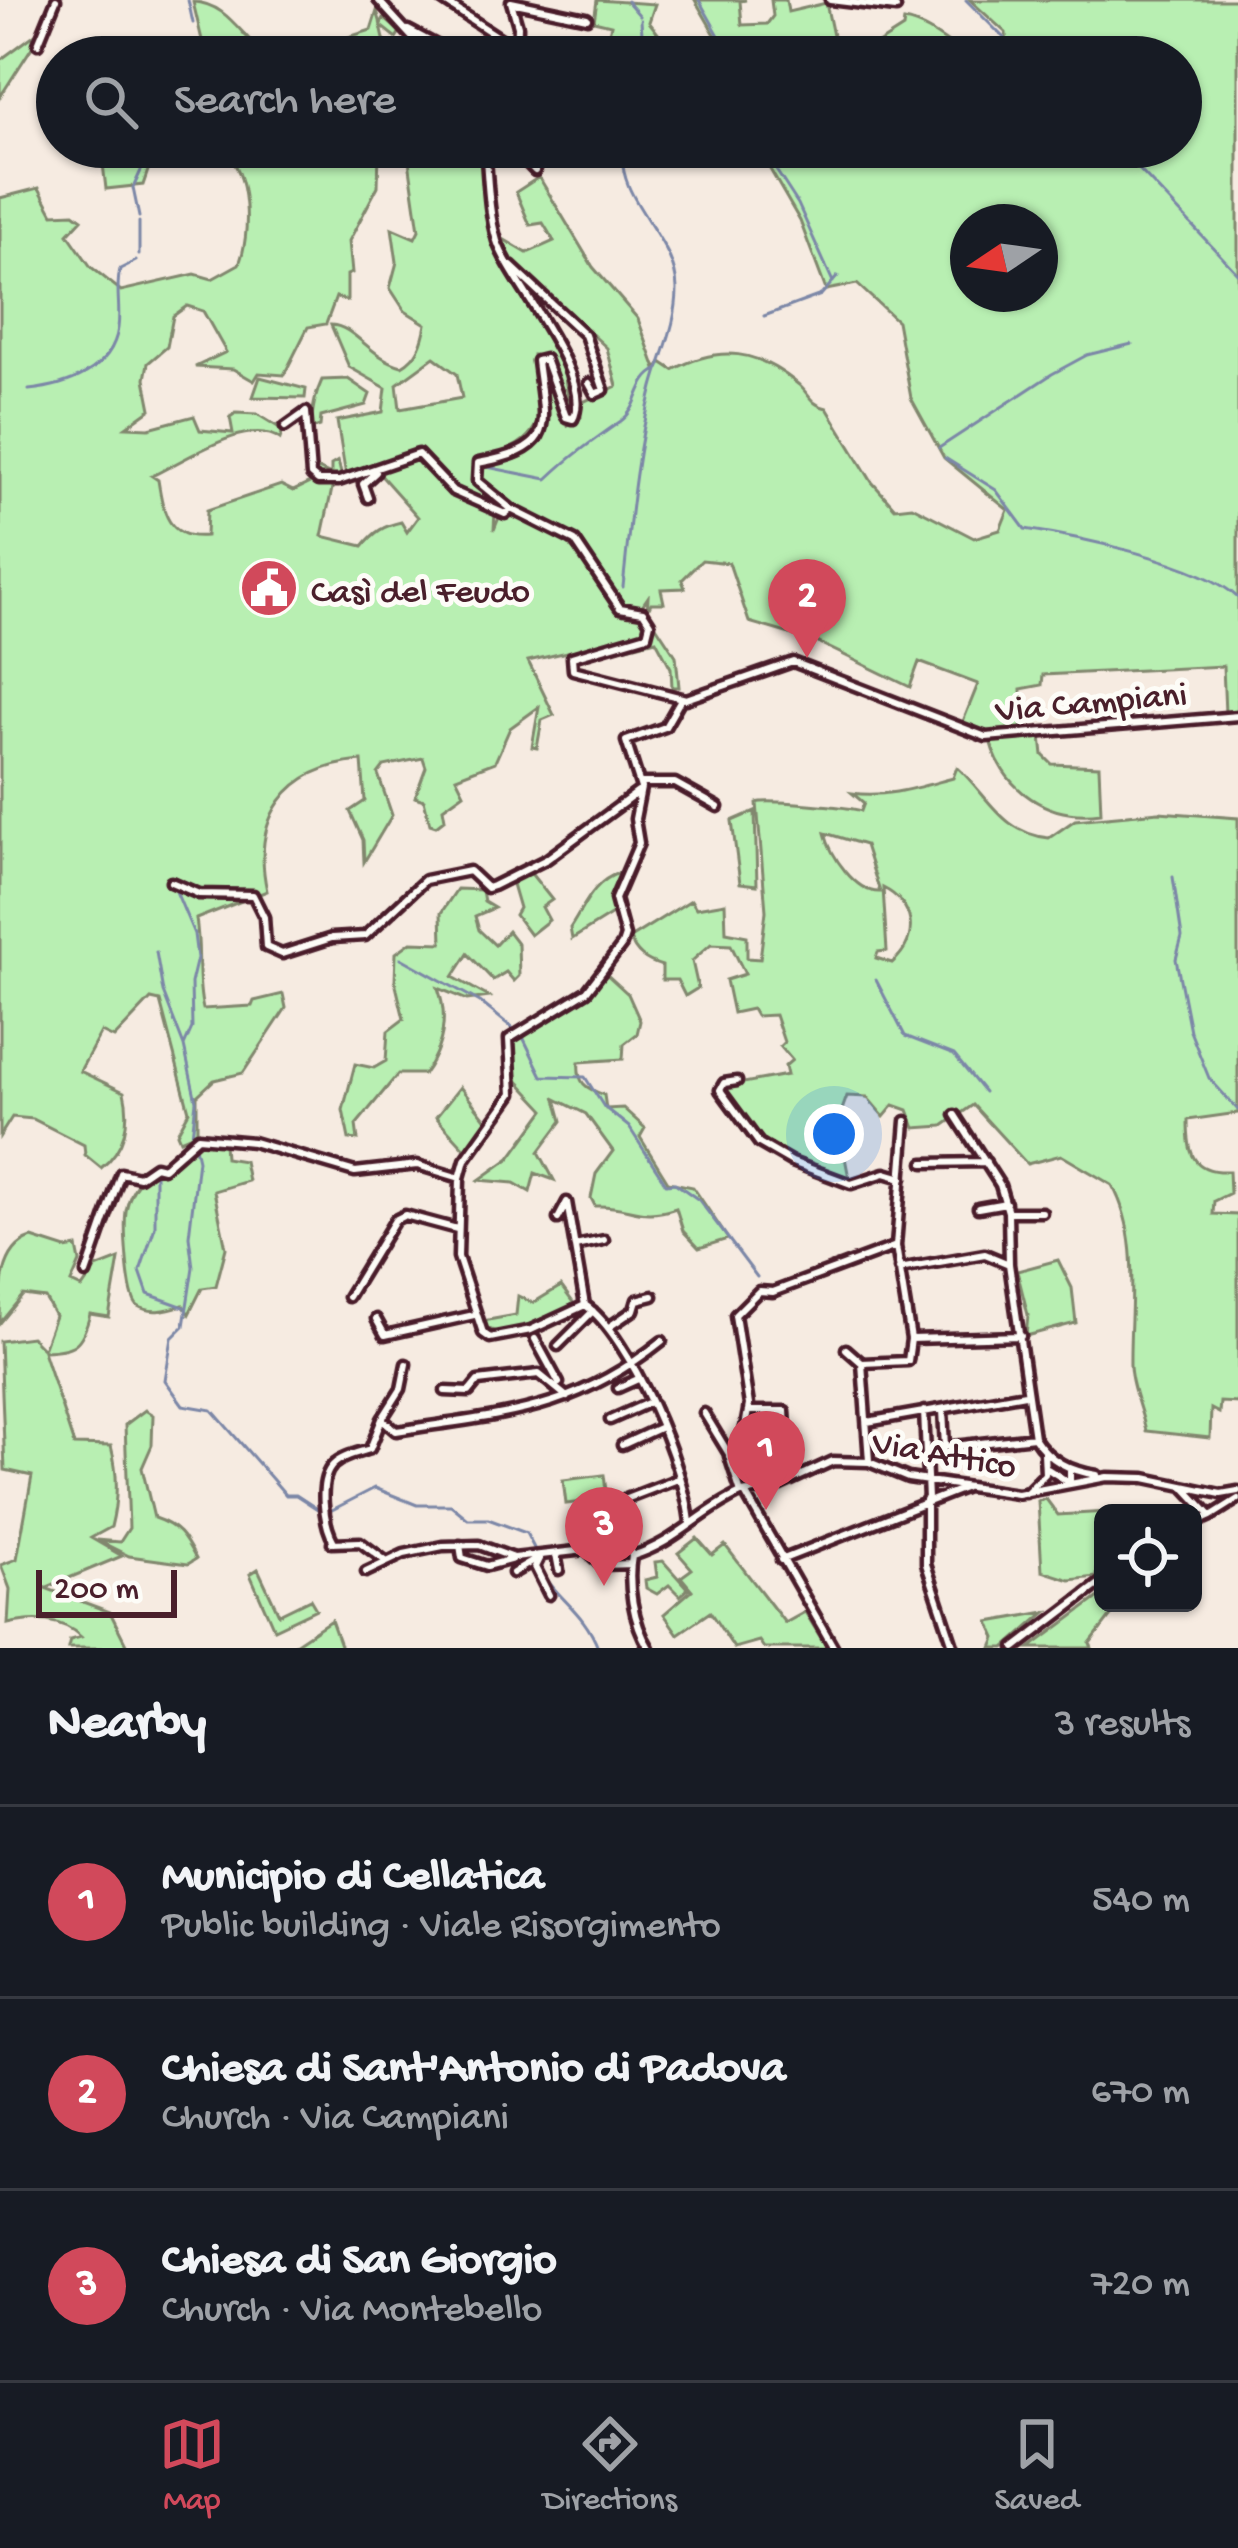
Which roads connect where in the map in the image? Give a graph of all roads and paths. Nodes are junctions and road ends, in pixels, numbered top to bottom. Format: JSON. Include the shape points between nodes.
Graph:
{"nodes":[{"id":1,"x":56,"y":0,"type":"edge"},
{"id":2,"x":377,"y":0,"type":"edge"},
{"id":3,"x":442,"y":0,"type":"edge"},
{"id":4,"x":830,"y":0,"type":"edge"},
{"id":5,"x":511,"y":1,"type":"edge"},
{"id":6,"x":896,"y":8,"type":"dead end"},
{"id":7,"x":586,"y":18,"type":"dead end"},
{"id":8,"x":404,"y":28,"type":"junction"},
{"id":9,"x":41,"y":36,"type":"edge"},
{"id":10,"x":411,"y":36,"type":"edge"},
{"id":11,"x":419,"y":36,"type":"edge"},
{"id":12,"x":493,"y":36,"type":"edge"},
{"id":13,"x":516,"y":36,"type":"edge"},
{"id":14,"x":487,"y":168,"type":"edge"},
{"id":15,"x":532,"y":168,"type":"edge"},
{"id":16,"x":535,"y":171,"type":"dead end"},
{"id":17,"x":507,"y":264,"type":"junction"},
{"id":18,"x":589,"y":383,"type":"dead end"},
{"id":19,"x":285,"y":427,"type":"dead end"},
{"id":20,"x":378,"y":469,"type":"junction"},
{"id":21,"x":368,"y":498,"type":"dead end"},
{"id":22,"x":511,"y":509,"type":"junction"},
{"id":23,"x":675,"y":696,"type":"junction"},
{"id":24,"x":1238,"y":716,"type":"edge"},
{"id":25,"x":640,"y":786,"type":"junction"},
{"id":26,"x":718,"y":807,"type":"dead end"},
{"id":27,"x":171,"y":882,"type":"dead end"},
{"id":28,"x":737,"y":1081,"type":"dead end"},
{"id":29,"x":955,"y":1114,"type":"dead end"},
{"id":30,"x":906,"y":1121,"type":"dead end"},
{"id":31,"x":986,"y":1162,"type":"junction"},
{"id":32,"x":923,"y":1163,"type":"dead end"},
{"id":33,"x":460,"y":1178,"type":"junction"},
{"id":34,"x":902,"y":1178,"type":"junction"},
{"id":35,"x":978,"y":1208,"type":"dead end"},
{"id":36,"x":1007,"y":1208,"type":"junction"},
{"id":37,"x":1042,"y":1212,"type":"dead end"},
{"id":38,"x":558,"y":1219,"type":"dead end"},
{"id":39,"x":457,"y":1229,"type":"junction"},
{"id":40,"x":604,"y":1240,"type":"dead end"},
{"id":41,"x":575,"y":1246,"type":"junction"},
{"id":42,"x":896,"y":1246,"type":"junction"},
{"id":43,"x":1009,"y":1264,"type":"junction"},
{"id":44,"x":899,"y":1269,"type":"junction"},
{"id":45,"x":86,"y":1274,"type":"dead end"},
{"id":46,"x":653,"y":1296,"type":"dead end"},
{"id":47,"x":348,"y":1297,"type":"dead end"},
{"id":48,"x":585,"y":1305,"type":"junction"},
{"id":49,"x":593,"y":1310,"type":"junction"},
{"id":50,"x":474,"y":1315,"type":"junction"},
{"id":51,"x":376,"y":1319,"type":"dead end"},
{"id":52,"x":609,"y":1327,"type":"junction"},
{"id":53,"x":1021,"y":1336,"type":"junction"},
{"id":54,"x":535,"y":1339,"type":"dead end"},
{"id":55,"x":911,"y":1339,"type":"junction"},
{"id":56,"x":662,"y":1341,"type":"dead end"},
{"id":57,"x":558,"y":1346,"type":"dead end"},
{"id":58,"x":846,"y":1349,"type":"dead end"},
{"id":59,"x":862,"y":1363,"type":"junction"},
{"id":60,"x":406,"y":1364,"type":"dead end"},
{"id":61,"x":632,"y":1365,"type":"junction"},
{"id":62,"x":638,"y":1379,"type":"junction"},
{"id":63,"x":560,"y":1387,"type":"junction"},
{"id":64,"x":619,"y":1388,"type":"dead end"},
{"id":65,"x":445,"y":1391,"type":"dead end"},
{"id":66,"x":1025,"y":1394,"type":"junction"},
{"id":67,"x":567,"y":1397,"type":"junction"},
{"id":68,"x":648,"y":1403,"type":"junction"},
{"id":69,"x":943,"y":1410,"type":"junction"},
{"id":70,"x":748,"y":1411,"type":"junction"},
{"id":71,"x":924,"y":1412,"type":"junction"},
{"id":72,"x":704,"y":1415,"type":"dead end"},
{"id":73,"x":382,"y":1419,"type":"junction"},
{"id":74,"x":610,"y":1420,"type":"dead end"},
{"id":75,"x":867,"y":1422,"type":"junction"},
{"id":76,"x":659,"y":1428,"type":"junction"},
{"id":77,"x":787,"y":1428,"type":"dead end"},
{"id":78,"x":1034,"y":1437,"type":"junction"},
{"id":79,"x":622,"y":1445,"type":"dead end"},
{"id":80,"x":1044,"y":1452,"type":"junction"},
{"id":81,"x":729,"y":1454,"type":"junction"},
{"id":82,"x":869,"y":1462,"type":"junction"},
{"id":83,"x":1046,"y":1468,"type":"junction"},
{"id":84,"x":1070,"y":1469,"type":"junction"},
{"id":85,"x":1106,"y":1477,"type":"junction"},
{"id":86,"x":678,"y":1479,"type":"junction"},
{"id":87,"x":929,"y":1481,"type":"junction"},
{"id":88,"x":1070,"y":1484,"type":"junction"},
{"id":89,"x":1182,"y":1486,"type":"junction"},
{"id":90,"x":945,"y":1488,"type":"junction"},
{"id":91,"x":742,"y":1492,"type":"junction"},
{"id":92,"x":1211,"y":1492,"type":"junction"},
{"id":93,"x":1024,"y":1494,"type":"junction"},
{"id":94,"x":1221,"y":1494,"type":"junction"},
{"id":95,"x":1238,"y":1495,"type":"edge"},
{"id":96,"x":626,"y":1499,"type":"dead end"},
{"id":97,"x":927,"y":1500,"type":"junction"},
{"id":98,"x":1201,"y":1504,"type":"edge"},
{"id":99,"x":1202,"y":1505,"type":"joint"},
{"id":100,"x":1225,"y":1507,"type":"junction"},
{"id":101,"x":689,"y":1508,"type":"junction"},
{"id":102,"x":697,"y":1514,"type":"junction"},
{"id":103,"x":1211,"y":1516,"type":"junction"},
{"id":104,"x":1202,"y":1518,"type":"edge"},
{"id":105,"x":617,"y":1519,"type":"dead end"},
{"id":106,"x":691,"y":1523,"type":"junction"},
{"id":107,"x":460,"y":1545,"type":"junction"},
{"id":108,"x":625,"y":1546,"type":"junction"},
{"id":109,"x":556,"y":1554,"type":"junction"},
{"id":110,"x":539,"y":1557,"type":"junction"},
{"id":111,"x":514,"y":1558,"type":"junction"},
{"id":112,"x":632,"y":1559,"type":"junction"},
{"id":113,"x":782,"y":1560,"type":"junction"},
{"id":114,"x":387,"y":1562,"type":"junction"},
{"id":115,"x":600,"y":1564,"type":"junction"},
{"id":116,"x":559,"y":1570,"type":"dead end"},
{"id":117,"x":366,"y":1572,"type":"dead end"},
{"id":118,"x":513,"y":1573,"type":"dead end"},
{"id":119,"x":1094,"y":1588,"type":"edge"},
{"id":120,"x":549,"y":1595,"type":"dead end"},
{"id":121,"x":650,"y":1648,"type":"edge"},
{"id":122,"x":834,"y":1648,"type":"edge"},
{"id":123,"x":954,"y":1648,"type":"edge"},
{"id":124,"x":1015,"y":1648,"type":"edge"}],
"edges":[{"from":1,"to":9,"type":"street"},
{"from":2,"to":8,"type":"street"},
{"from":3,"to":12,"type":"street"},
{"from":4,"to":6,"type":"street"},
{"from":5,"to":7,"type":"street"},
{"from":5,"to":13,"type":"street"},
{"from":8,"to":10,"type":"street"},
{"from":8,"to":11,"type":"street"},
{"from":14,"to":17,"type":"street"},
{"from":15,"to":16,"type":"street"},
{"from":17,"to":18,"type":"street","via":[[585,335],[604,390],[595,394]]},
{"from":17,"to":22,"type":"street","via":[[564,359],[577,410],[566,417],[545,359],[537,361],[546,399],[538,434],[511,458],[477,463],[480,487]]},
{"from":19,"to":20,"type":"street","via":[[306,412],[314,480]]},
{"from":20,"to":21,"type":"street","via":[[363,484]]},
{"from":20,"to":22,"type":"street","via":[[418,454],[463,498],[505,514]]},
{"from":22,"to":23,"type":"street","via":[[574,541],[620,608],[643,612],[650,623],[643,638],[576,656],[570,667]]},
{"from":23,"to":24,"type":"street","name":"Via Campiani","via":[[793,662],[987,741]]},
{"from":23,"to":25,"type":"street","via":[[676,714],[665,728],[626,741]]},
{"from":25,"to":26,"type":"street","via":[[675,783]]},
{"from":25,"to":27,"type":"street","via":[[547,859],[494,886],[469,871],[439,875],[370,933],[282,954],[266,947],[253,895],[199,894]]},
{"from":25,"to":33,"type":"street","via":[[639,843],[615,899],[624,939],[587,991],[509,1039],[512,1094]]},
{"from":28,"to":34,"type":"street","via":[[720,1090],[768,1149],[842,1182],[885,1173]]},
{"from":29,"to":31,"type":"street"},
{"from":30,"to":34,"type":"street"},
{"from":31,"to":32,"type":"street"},
{"from":31,"to":36,"type":"street"},
{"from":33,"to":39,"type":"street"},
{"from":33,"to":45,"type":"street","via":[[417,1166],[355,1172],[253,1142],[197,1137],[167,1167],[139,1177],[121,1173]]},
{"from":34,"to":42,"type":"street"},
{"from":35,"to":36,"type":"street"},
{"from":36,"to":37,"type":"street"},
{"from":36,"to":43,"type":"street"},
{"from":38,"to":41,"type":"street","via":[[569,1203]]},
{"from":39,"to":47,"type":"street","via":[[405,1215],[395,1220]]},
{"from":39,"to":50,"type":"street"},
{"from":40,"to":41,"type":"street"},
{"from":41,"to":48,"type":"street"},
{"from":42,"to":44,"type":"street"},
{"from":42,"to":70,"type":"street","via":[[759,1291],[735,1316]]},
{"from":43,"to":44,"type":"street","via":[[986,1254]]},
{"from":43,"to":53,"type":"street"},
{"from":44,"to":55,"type":"street"},
{"from":46,"to":52,"type":"street"},
{"from":48,"to":49,"type":"street"},
{"from":48,"to":50,"type":"street","via":[[500,1339],[483,1333]]},
{"from":49,"to":52,"type":"street"},
{"from":49,"to":57,"type":"street"},
{"from":50,"to":51,"type":"street","via":[[385,1335]]},
{"from":52,"to":61,"type":"street"},
{"from":53,"to":55,"type":"street"},
{"from":53,"to":66,"type":"street"},
{"from":54,"to":63,"type":"street"},
{"from":55,"to":59,"type":"street","via":[[903,1364]]},
{"from":56,"to":61,"type":"street"},
{"from":58,"to":59,"type":"street"},
{"from":59,"to":75,"type":"street"},
{"from":60,"to":73,"type":"street"},
{"from":61,"to":62,"type":"street"},
{"from":61,"to":67,"type":"street"},
{"from":62,"to":64,"type":"street"},
{"from":62,"to":68,"type":"street"},
{"from":63,"to":65,"type":"street","via":[[539,1374]]},
{"from":63,"to":67,"type":"street"},
{"from":66,"to":69,"type":"street"},
{"from":66,"to":78,"type":"street"},
{"from":67,"to":73,"type":"street","via":[[542,1410],[396,1431]]},
{"from":68,"to":74,"type":"street"},
{"from":68,"to":76,"type":"street"},
{"from":69,"to":71,"type":"street"},
{"from":69,"to":78,"type":"street","via":[[945,1447]]},
{"from":70,"to":77,"type":"street","via":[[785,1411]]},
{"from":70,"to":81,"type":"street","via":[[742,1448]]},
{"from":71,"to":75,"type":"street"},
{"from":71,"to":87,"type":"street"},
{"from":72,"to":81,"type":"street"},
{"from":73,"to":114,"type":"street","via":[[370,1449],[328,1471],[325,1513],[333,1542],[359,1543]]},
{"from":75,"to":82,"type":"street"},
{"from":76,"to":79,"type":"street"},
{"from":76,"to":86,"type":"street"},
{"from":78,"to":80,"type":"street"},
{"from":80,"to":83,"type":"street"},
{"from":80,"to":84,"type":"street"},
{"from":81,"to":91,"type":"street"},
{"from":82,"to":87,"type":"street","name":"Via Attico"},
{"from":82,"to":91,"type":"street","name":"Via Attico","via":[[823,1462],[774,1488]]},
{"from":83,"to":88,"type":"street"},
{"from":83,"to":93,"type":"street"},
{"from":84,"to":85,"type":"street"},
{"from":84,"to":88,"type":"street"},
{"from":85,"to":88,"type":"street","name":"Via Attico"},
{"from":85,"to":89,"type":"street","name":"Via Attico"},
{"from":86,"to":96,"type":"street"},
{"from":86,"to":101,"type":"street"},
{"from":87,"to":90,"type":"street","name":"Via Attico"},
{"from":87,"to":97,"type":"street"},
{"from":88,"to":93,"type":"street","name":"Via Attico"},
{"from":89,"to":92,"type":"street","name":"Via Attico"},
{"from":89,"to":98,"type":"street"},
{"from":90,"to":93,"type":"street","name":"Via Attico"},
{"from":90,"to":97,"type":"street"},
{"from":91,"to":102,"type":"street","name":"Via Attico"},
{"from":91,"to":113,"type":"street"},
{"from":92,"to":94,"type":"street","name":"Via Attico"},
{"from":92,"to":99,"type":"street"},
{"from":94,"to":95,"type":"street"},
{"from":94,"to":100,"type":"street"},
{"from":95,"to":100,"type":"street"},
{"from":97,"to":113,"type":"street"},
{"from":97,"to":123,"type":"street","via":[[926,1564]]},
{"from":99,"to":103,"type":"street"},
{"from":100,"to":103,"type":"street"},
{"from":101,"to":102,"type":"street"},
{"from":101,"to":106,"type":"street"},
{"from":102,"to":106,"type":"street"},
{"from":103,"to":104,"type":"street"},
{"from":105,"to":108,"type":"street"},
{"from":106,"to":112,"type":"street"},
{"from":107,"to":111,"type":"street"},
{"from":107,"to":111,"type":"street","via":[[462,1558],[487,1566]]},
{"from":107,"to":114,"type":"street"},
{"from":108,"to":112,"type":"street"},
{"from":108,"to":115,"type":"street","via":[[604,1551]]},
{"from":109,"to":110,"type":"street"},
{"from":109,"to":115,"type":"street","via":[[585,1550]]},
{"from":109,"to":116,"type":"street"},
{"from":110,"to":111,"type":"street"},
{"from":110,"to":118,"type":"street"},
{"from":110,"to":120,"type":"street","via":[[538,1580]]},
{"from":112,"to":115,"type":"street"},
{"from":112,"to":121,"type":"street","via":[[638,1627]]},
{"from":113,"to":122,"type":"street"},
{"from":114,"to":117,"type":"street"},
{"from":119,"to":124,"type":"street"}]}
